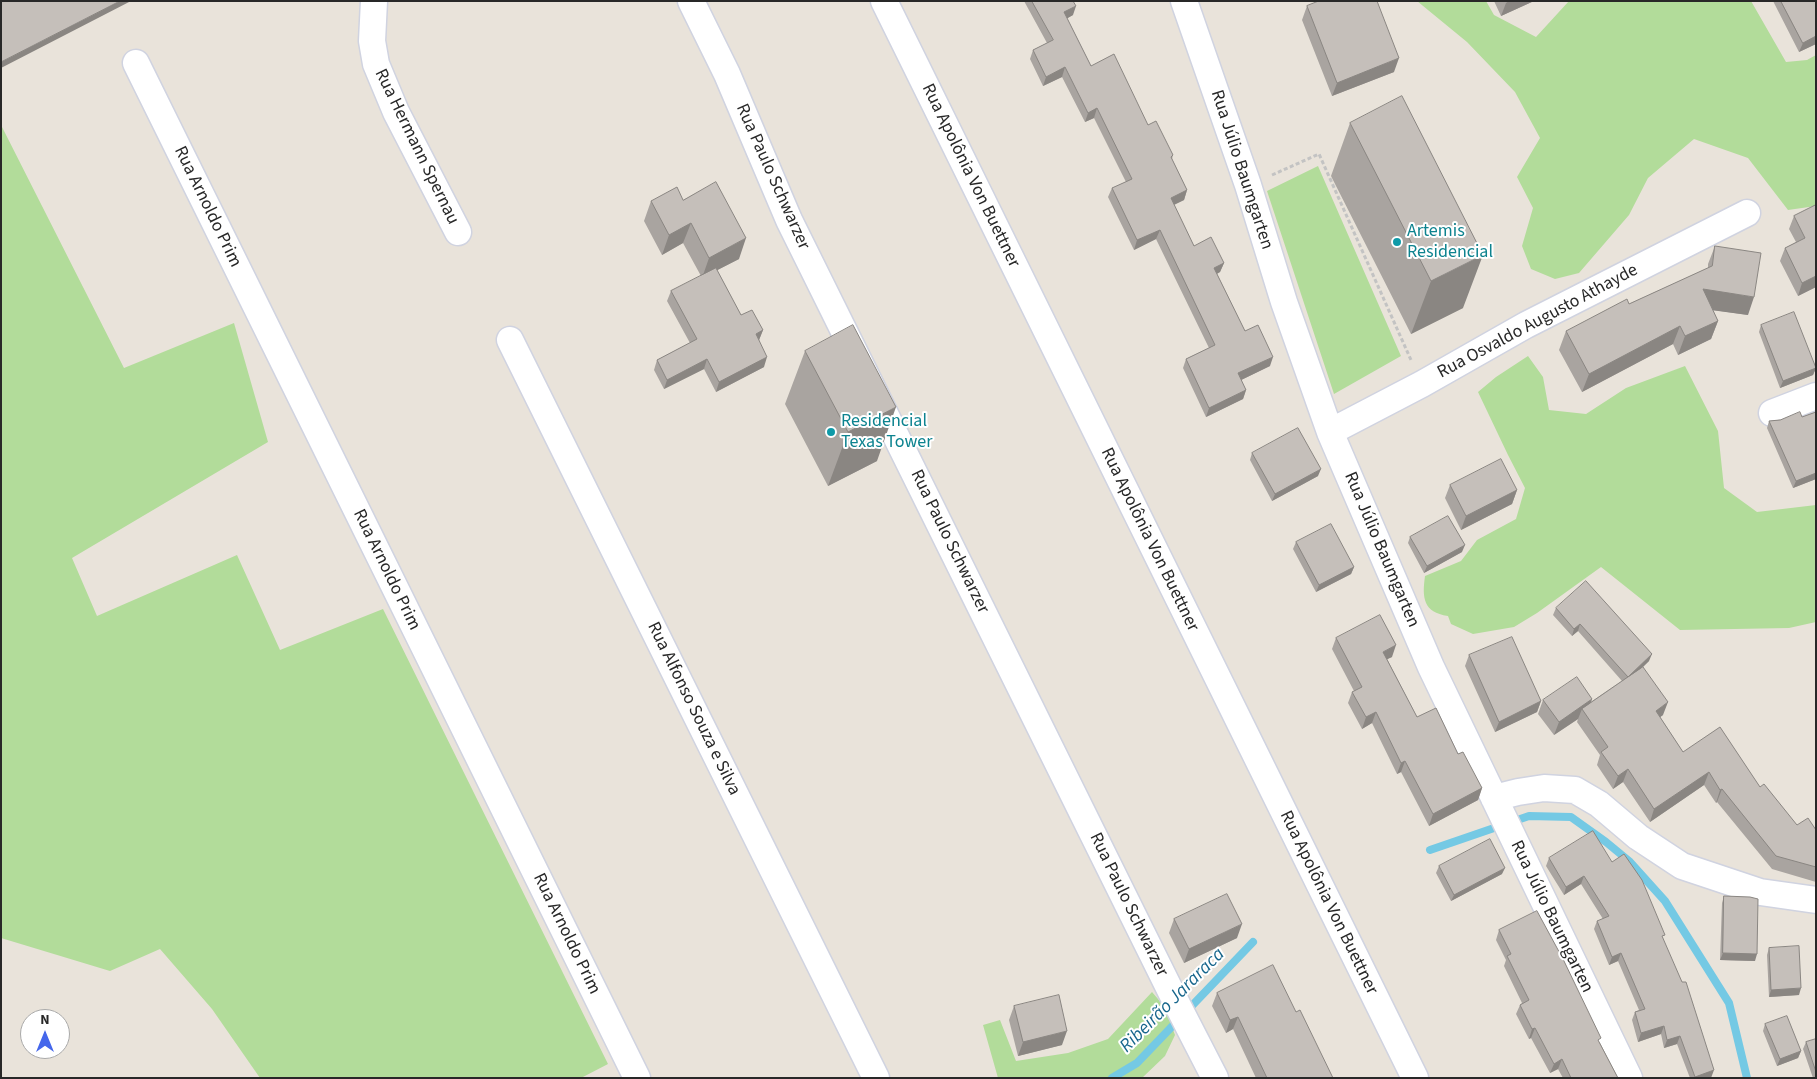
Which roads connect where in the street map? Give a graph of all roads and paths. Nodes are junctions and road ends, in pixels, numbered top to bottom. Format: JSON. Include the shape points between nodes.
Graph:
{"nodes":[{"id":1,"x":374,"y":1,"type":"edge"},
{"id":2,"x":690,"y":1,"type":"edge"},
{"id":3,"x":884,"y":1,"type":"edge"},
{"id":4,"x":1187,"y":2,"type":"edge"},
{"id":5,"x":136,"y":63,"type":"dead end"},
{"id":6,"x":1248,"y":186,"type":"junction"},
{"id":7,"x":1747,"y":213,"type":"dead end"},
{"id":8,"x":458,"y":232,"type":"dead end"},
{"id":9,"x":510,"y":340,"type":"dead end"},
{"id":10,"x":1422,"y":384,"type":"junction"},
{"id":11,"x":1816,"y":396,"type":"edge"},
{"id":12,"x":1772,"y":413,"type":"dead end"},
{"id":13,"x":1330,"y":432,"type":"junction"},
{"id":14,"x":1501,"y":815,"type":"junction"},
{"id":15,"x":1816,"y":900,"type":"edge"},
{"id":16,"x":637,"y":1078,"type":"edge"},
{"id":17,"x":876,"y":1078,"type":"edge"},
{"id":18,"x":1215,"y":1078,"type":"edge"},
{"id":19,"x":1415,"y":1078,"type":"edge"},
{"id":20,"x":1629,"y":1078,"type":"edge"}],
"edges":[{"from":1,"to":8,"type":"street","name":"Rua Hermann Spernau","via":[[372,42],[376,64],[396,112]]},
{"from":2,"to":18,"type":"street","name":"Rua Paulo Schwarzer","via":[[727,74],[789,220]]},
{"from":3,"to":19,"type":"street","name":"Rua Apolônia Von Buettner"},
{"from":4,"to":6,"type":"street","name":"Rua Júlio Baumgarten"},
{"from":5,"to":16,"type":"street","name":"Rua Arnoldo Prim"},
{"from":6,"to":10,"type":"path","via":[[1319,154]]},
{"from":6,"to":13,"type":"street","name":"Rua Júlio Baumgarten","via":[[1284,302]]},
{"from":7,"to":10,"type":"street","name":"Rua Osvaldo Augusto Athayde","via":[[1526,325]]},
{"from":9,"to":17,"type":"street","name":"Rua Alfonso Souza e Silva"},
{"from":10,"to":13,"type":"street","name":"Rua Osvaldo Augusto Athayde"},
{"from":11,"to":12,"type":"street"},
{"from":13,"to":14,"type":"street","name":"Rua Júlio Baumgarten","via":[[1431,667]]},
{"from":14,"to":15,"type":"street","via":[[1518,792],[1544,788],[1575,790],[1682,866],[1760,892]]},
{"from":14,"to":20,"type":"street","name":"Rua Júlio Baumgarten"}]}
